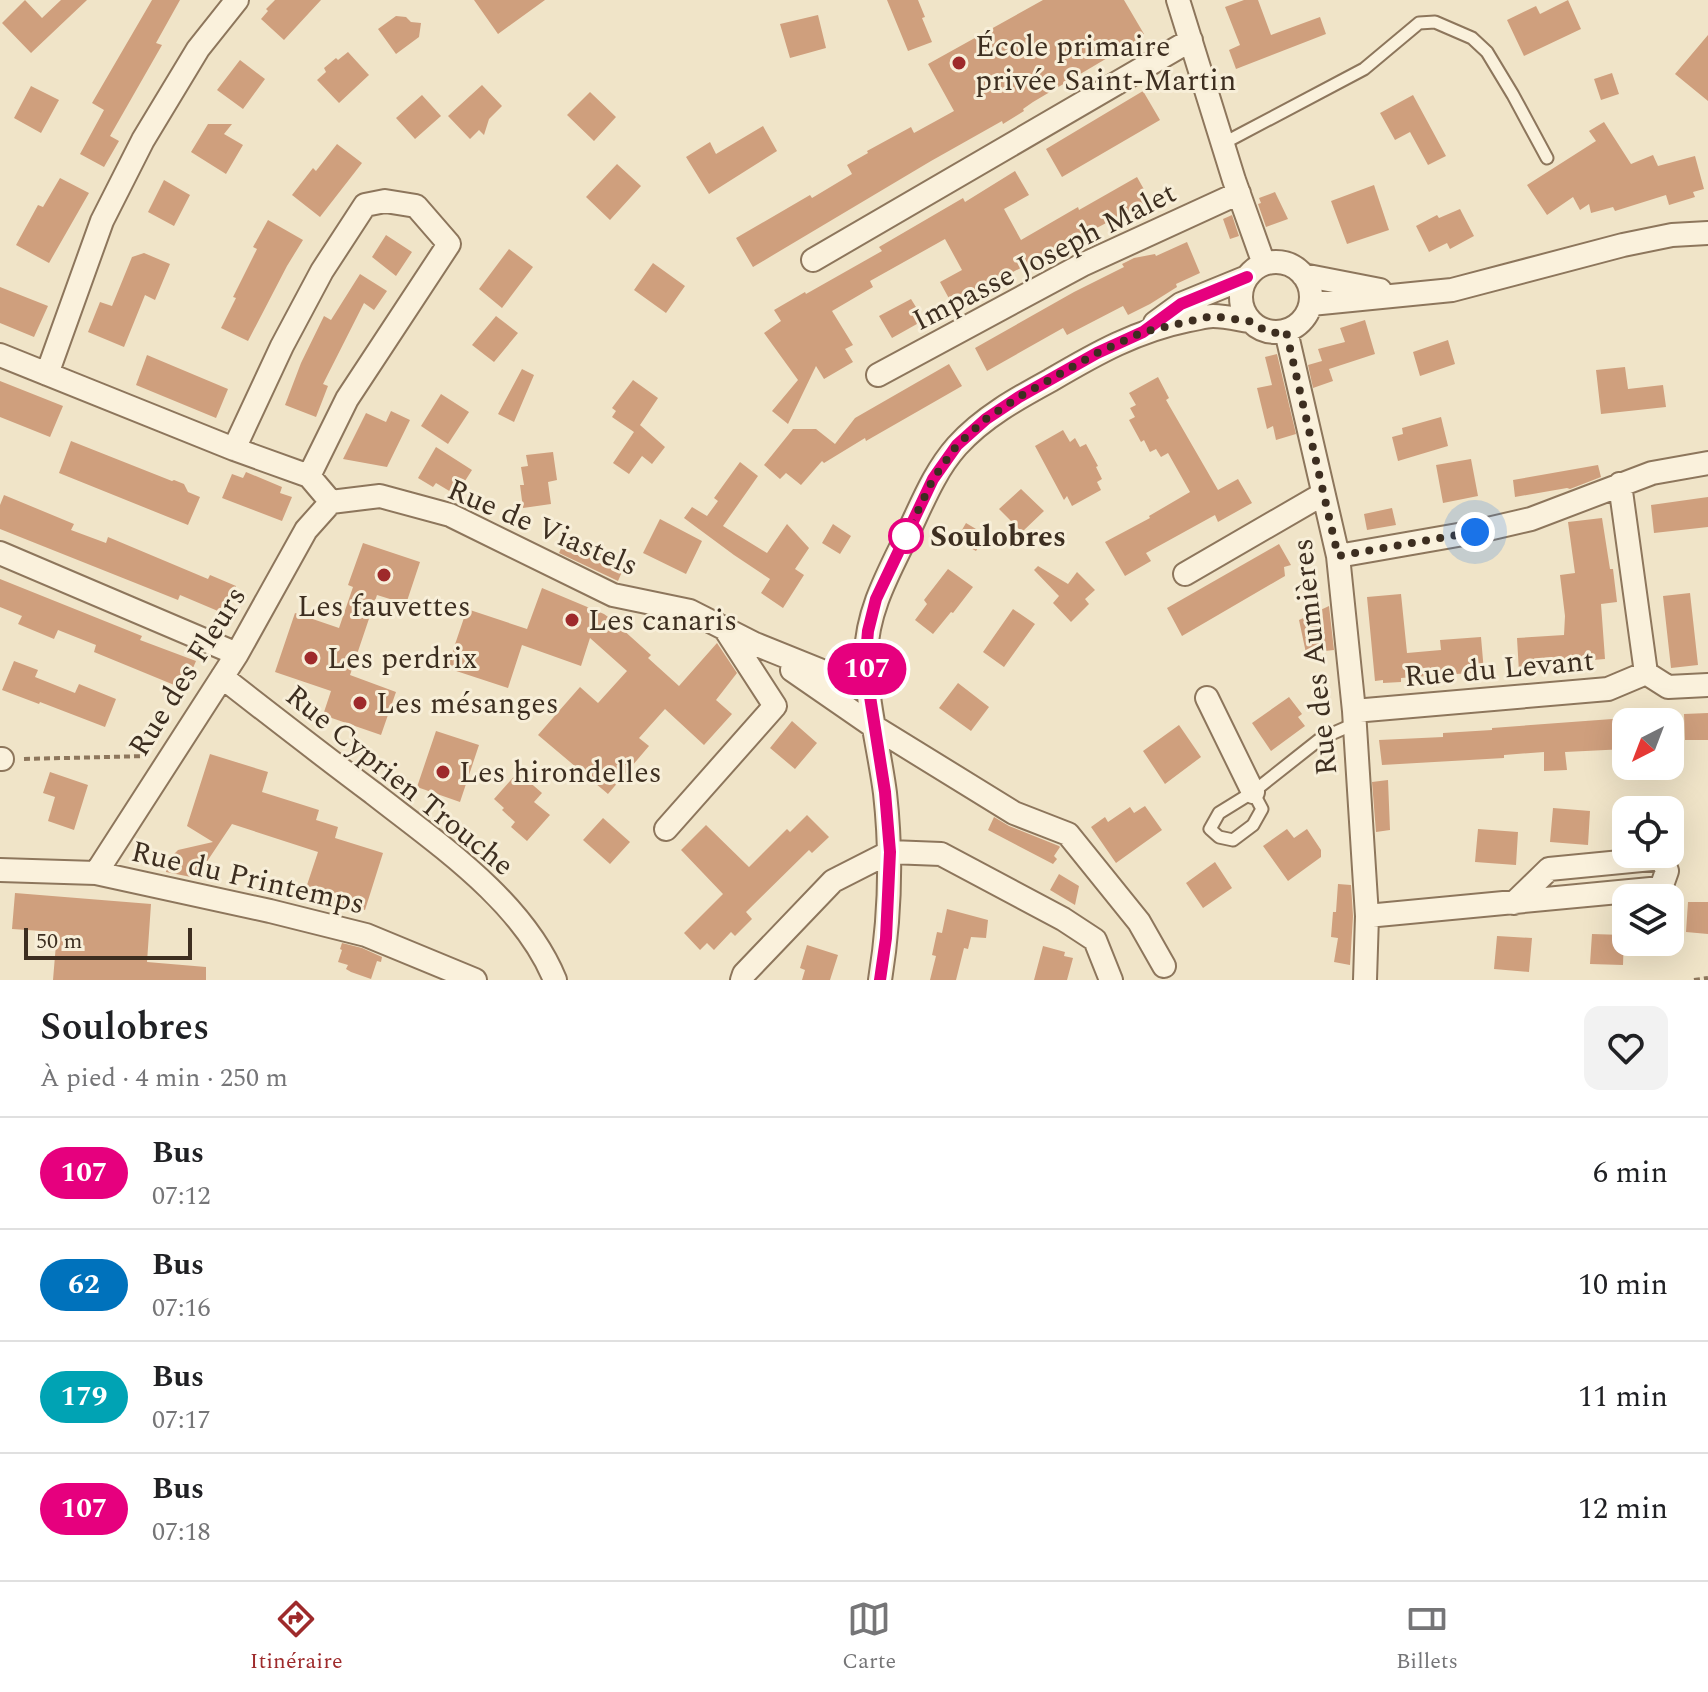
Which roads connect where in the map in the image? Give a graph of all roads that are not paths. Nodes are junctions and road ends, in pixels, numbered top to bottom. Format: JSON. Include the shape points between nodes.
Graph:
{"nodes":[{"id":1,"x":237,"y":0,"type":"edge"},
{"id":2,"x":1178,"y":0,"type":"edge"},
{"id":3,"x":1191,"y":40,"type":"junction"},
{"id":4,"x":1224,"y":143,"type":"junction"},
{"id":5,"x":1547,"y":158,"type":"dead end"},
{"id":6,"x":1239,"y":193,"type":"junction"},
{"id":7,"x":1708,"y":233,"type":"edge"},
{"id":8,"x":813,"y":260,"type":"dead end"},
{"id":9,"x":1255,"y":270,"type":"junction"},
{"id":10,"x":1303,"y":275,"type":"junction"},
{"id":11,"x":1401,"y":294,"type":"junction"},
{"id":12,"x":1311,"y":304,"type":"junction"},
{"id":13,"x":1249,"y":321,"type":"junction"},
{"id":14,"x":1286,"y":331,"type":"junction"},
{"id":15,"x":1143,"y":332,"type":"junction"},
{"id":16,"x":0,"y":355,"type":"edge"},
{"id":17,"x":47,"y":374,"type":"junction"},
{"id":18,"x":878,"y":375,"type":"dead end"},
{"id":19,"x":234,"y":449,"type":"junction"},
{"id":20,"x":1708,"y":463,"type":"edge"},
{"id":21,"x":309,"y":476,"type":"junction"},
{"id":22,"x":1620,"y":484,"type":"junction"},
{"id":23,"x":1323,"y":494,"type":"junction"},
{"id":24,"x":331,"y":502,"type":"junction"},
{"id":25,"x":0,"y":553,"type":"edge"},
{"id":26,"x":1338,"y":556,"type":"junction"},
{"id":27,"x":1185,"y":574,"type":"dead end"},
{"id":28,"x":724,"y":627,"type":"junction"},
{"id":29,"x":755,"y":644,"type":"junction"},
{"id":30,"x":237,"y":654,"type":"junction"},
{"id":31,"x":1646,"y":673,"type":"junction"},
{"id":32,"x":222,"y":677,"type":"junction"},
{"id":33,"x":1708,"y":685,"type":"edge"},
{"id":34,"x":869,"y":690,"type":"junction"},
{"id":35,"x":1207,"y":698,"type":"dead end"},
{"id":36,"x":1354,"y":718,"type":"junction"},
{"id":37,"x":873,"y":726,"type":"junction"},
{"id":38,"x":1253,"y":792,"type":"junction"},
{"id":39,"x":666,"y":829,"type":"dead end"},
{"id":40,"x":890,"y":852,"type":"junction"},
{"id":41,"x":0,"y":870,"type":"edge"},
{"id":42,"x":96,"y":873,"type":"junction"},
{"id":43,"x":1514,"y":903,"type":"junction"},
{"id":44,"x":1367,"y":916,"type":"junction"},
{"id":45,"x":1164,"y":966,"type":"dead end"},
{"id":46,"x":475,"y":980,"type":"edge"},
{"id":47,"x":555,"y":980,"type":"edge"},
{"id":48,"x":742,"y":980,"type":"edge"},
{"id":49,"x":880,"y":980,"type":"edge"},
{"id":50,"x":1111,"y":980,"type":"edge"},
{"id":51,"x":1365,"y":980,"type":"edge"}],
"edges":[{"from":1,"to":17,"type":"street","via":[[198,49],[143,140],[102,221]]},
{"from":2,"to":3,"type":"street"},
{"from":3,"to":4,"type":"street"},
{"from":3,"to":8,"type":"street"},
{"from":4,"to":5,"type":"lane","via":[[1364,69],[1419,23],[1435,22],[1472,38],[1487,52]]},
{"from":4,"to":6,"type":"street"},
{"from":6,"to":9,"type":"street"},
{"from":6,"to":18,"type":"street","name":"Impasse Joseph Malet","via":[[1082,265]]},
{"from":7,"to":11,"type":"street","via":[[1623,245],[1452,290]]},
{"from":9,"to":10,"type":"street","via":[[1285,263]]},
{"from":9,"to":13,"type":"street","via":[[1240,299]]},
{"from":9,"to":15,"type":"street","via":[[1181,304]]},
{"from":10,"to":11,"type":"street"},
{"from":10,"to":12,"type":"street"},
{"from":11,"to":12,"type":"street"},
{"from":12,"to":14,"type":"street","via":[[1302,321]]},
{"from":13,"to":14,"type":"street","via":[[1266,331]]},
{"from":13,"to":15,"type":"street","via":[[1212,316]]},
{"from":14,"to":23,"type":"street","name":"Rue des Aumières"},
{"from":15,"to":34,"type":"street","via":[[1019,397],[957,445],[933,479],[876,599],[866,655]]},
{"from":16,"to":17,"type":"street"},
{"from":17,"to":19,"type":"street"},
{"from":19,"to":21,"type":"street"},
{"from":19,"to":21,"type":"street","via":[[322,271],[365,205],[385,201],[416,206],[449,244],[347,399]]},
{"from":20,"to":22,"type":"street"},
{"from":21,"to":24,"type":"street"},
{"from":22,"to":26,"type":"street","via":[[1531,519]]},
{"from":22,"to":31,"type":"street"},
{"from":23,"to":26,"type":"street","name":"Rue des Aumières"},
{"from":23,"to":27,"type":"street"},
{"from":24,"to":28,"type":"street","name":"Rue de Viastels","via":[[380,496],[450,515],[613,595],[690,611]]},
{"from":24,"to":30,"type":"street","name":"Rue des Fleurs","via":[[306,530]]},
{"from":25,"to":30,"type":"street"},
{"from":26,"to":36,"type":"street","name":"Rue des Aumières"},
{"from":28,"to":29,"type":"street","name":"Rue de Viastels"},
{"from":28,"to":39,"type":"street","via":[[775,706]]},
{"from":29,"to":34,"type":"street","name":"Rue de Viastels"},
{"from":29,"to":37,"type":"street","name":"Rue de Viastels"},
{"from":30,"to":32,"type":"street","name":"Rue des Fleurs"},
{"from":31,"to":33,"type":"street","via":[[1668,687]]},
{"from":31,"to":36,"type":"street","name":"Rue du Levant","via":[[1608,689]]},
{"from":32,"to":42,"type":"street","name":"Rue des Fleurs"},
{"from":32,"to":47,"type":"street","name":"Rue Cyprien Trouche","via":[[442,847],[512,910]]},
{"from":34,"to":37,"type":"street"},
{"from":35,"to":38,"type":"street"},
{"from":36,"to":38,"type":"lane"},
{"from":36,"to":44,"type":"street","name":"Rue des Aumières"},
{"from":37,"to":40,"type":"street"},
{"from":37,"to":45,"type":"street","name":"Rue de Viastels","via":[[1014,813],[1068,834],[1139,922]]},
{"from":38,"to":38,"type":"lane","via":[[1219,813],[1210,829],[1233,840],[1253,825],[1262,809]]},
{"from":40,"to":48,"type":"street","via":[[833,881]]},
{"from":40,"to":49,"type":"street"},
{"from":40,"to":50,"type":"street","via":[[941,854],[1063,919],[1095,940]]},
{"from":41,"to":42,"type":"street","name":"Rue du Printemps"},
{"from":42,"to":46,"type":"street","name":"Rue du Printemps","via":[[366,935]]},
{"from":43,"to":43,"type":"street","via":[[1661,888],[1667,871],[1662,858],[1549,869]]},
{"from":43,"to":44,"type":"street"},
{"from":44,"to":51,"type":"street","name":"Rue des Aumières"}]}
